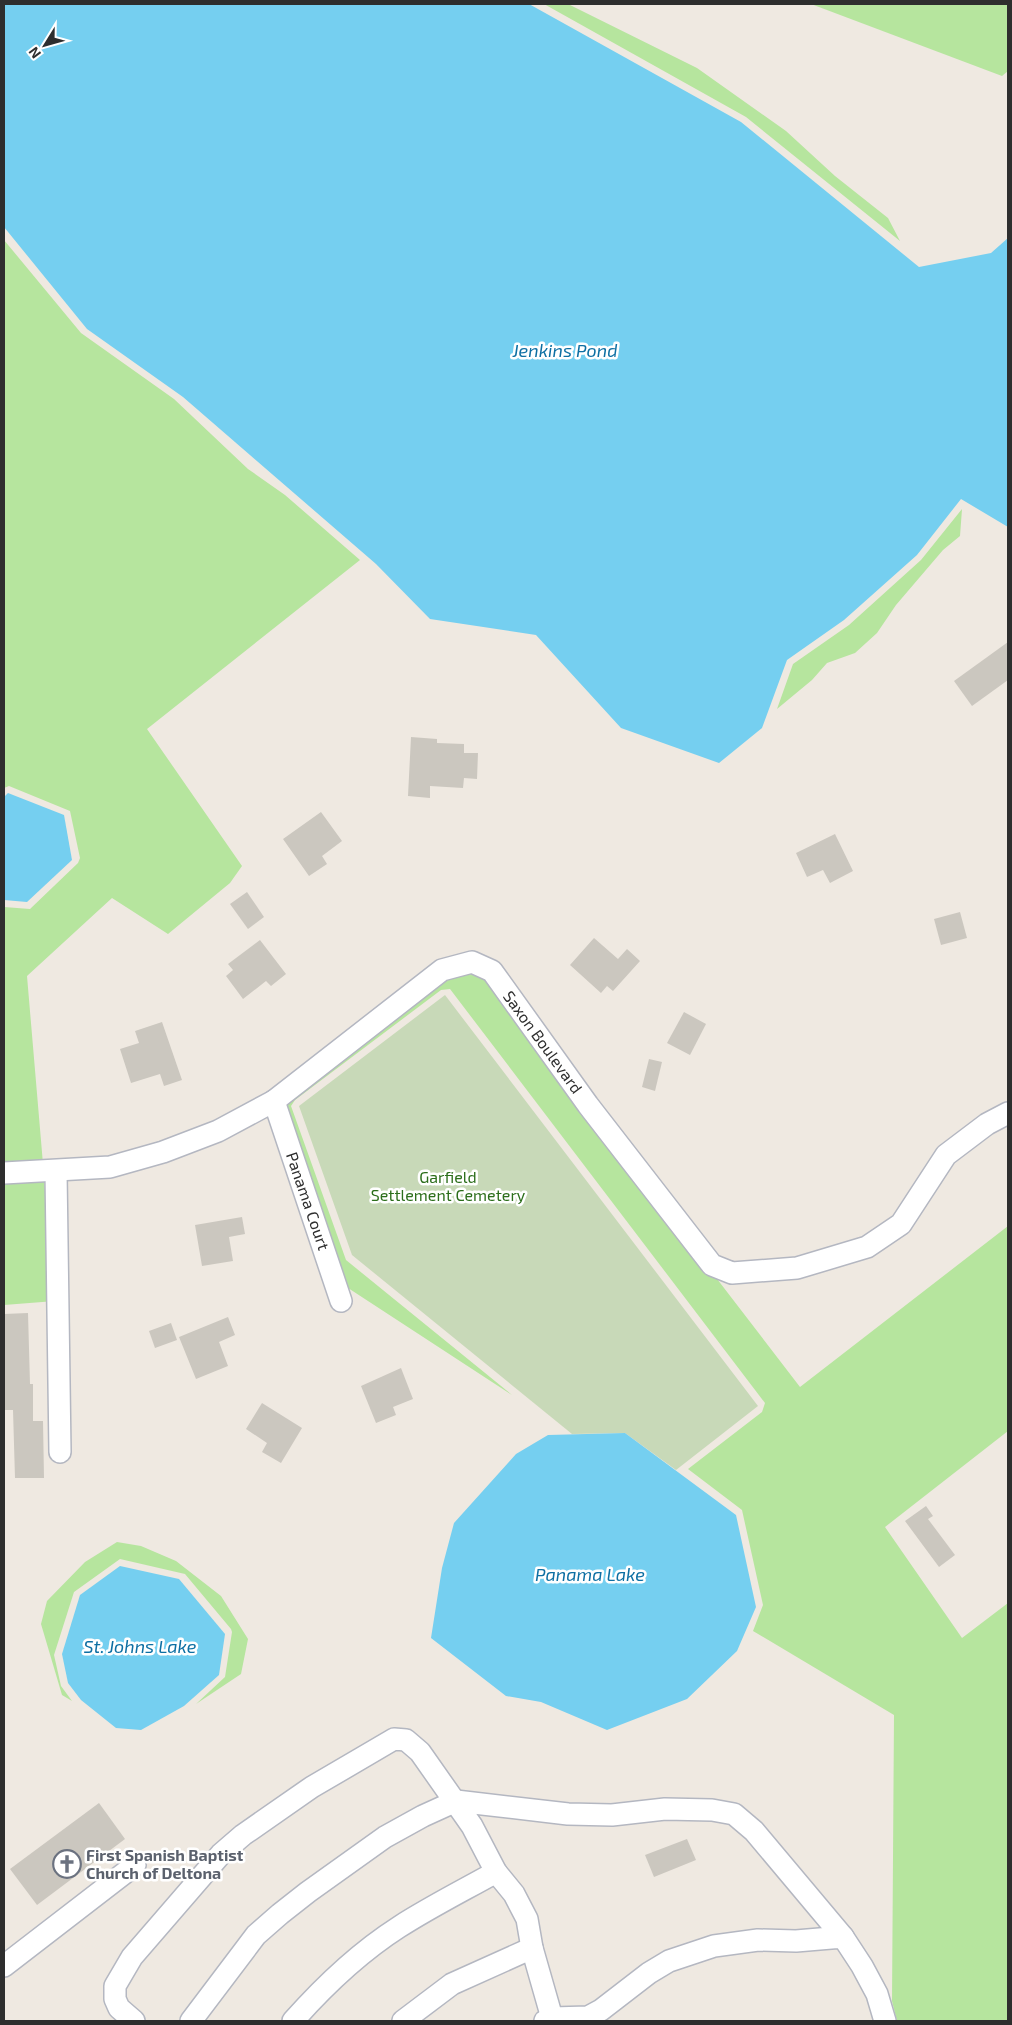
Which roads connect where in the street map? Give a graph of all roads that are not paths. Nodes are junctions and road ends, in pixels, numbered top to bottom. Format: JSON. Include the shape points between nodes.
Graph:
{"nodes":[{"id":1,"x":274,"y":1101,"type":"junction"},
{"id":2,"x":1008,"y":1114,"type":"edge"},
{"id":3,"x":56,"y":1172,"type":"junction"},
{"id":4,"x":4,"y":1173,"type":"edge"},
{"id":5,"x":341,"y":1302,"type":"dead end"},
{"id":6,"x":60,"y":1452,"type":"dead end"},
{"id":7,"x":456,"y":1801,"type":"junction"},
{"id":8,"x":135,"y":1865,"type":"dead end"},
{"id":9,"x":496,"y":1872,"type":"junction"},
{"id":10,"x":843,"y":1937,"type":"junction"},
{"id":11,"x":532,"y":1948,"type":"junction"},
{"id":12,"x":4,"y":1966,"type":"edge"},
{"id":13,"x":589,"y":2019,"type":"edge"},
{"id":14,"x":549,"y":2020,"type":"edge"},
{"id":15,"x":134,"y":2021,"type":"edge"},
{"id":16,"x":191,"y":2021,"type":"edge"},
{"id":17,"x":293,"y":2021,"type":"edge"},
{"id":18,"x":403,"y":2021,"type":"edge"},
{"id":19,"x":885,"y":2021,"type":"edge"}],
"edges":[{"from":1,"to":2,"type":"street","name":"Saxon Boulevard","via":[[442,970],[472,962],[492,971],[588,1105],[712,1265],[732,1273],[798,1268],[867,1246],[901,1224],[946,1155],[986,1124]]},
{"from":1,"to":3,"type":"street","name":"Saxon Boulevard","via":[[218,1131],[163,1152],[110,1167]]},
{"from":1,"to":5,"type":"street","name":"Panama Court"},
{"from":3,"to":4,"type":"street","name":"Saxon Boulevard"},
{"from":3,"to":6,"type":"street"},
{"from":7,"to":9,"type":"street"},
{"from":7,"to":10,"type":"street","via":[[568,1814],[612,1815],[664,1809],[734,1814],[754,1830]]},
{"from":7,"to":15,"type":"street","via":[[420,1752],[406,1740],[394,1739],[312,1787],[221,1854],[132,1957],[114,1986],[119,2008]]},
{"from":7,"to":16,"type":"street","via":[[385,1837],[280,1914],[256,1935]]},
{"from":8,"to":12,"type":"street"},
{"from":9,"to":11,"type":"street","via":[[514,1894],[527,1919]]},
{"from":9,"to":17,"type":"street","via":[[370,1948],[335,1977]]},
{"from":10,"to":13,"type":"street","via":[[758,1940],[714,1946],[669,1961]]},
{"from":10,"to":19,"type":"street","via":[[877,1994]]},
{"from":11,"to":14,"type":"street"},
{"from":11,"to":18,"type":"street","via":[[452,1984]]},
{"from":13,"to":14,"type":"street"}]}
